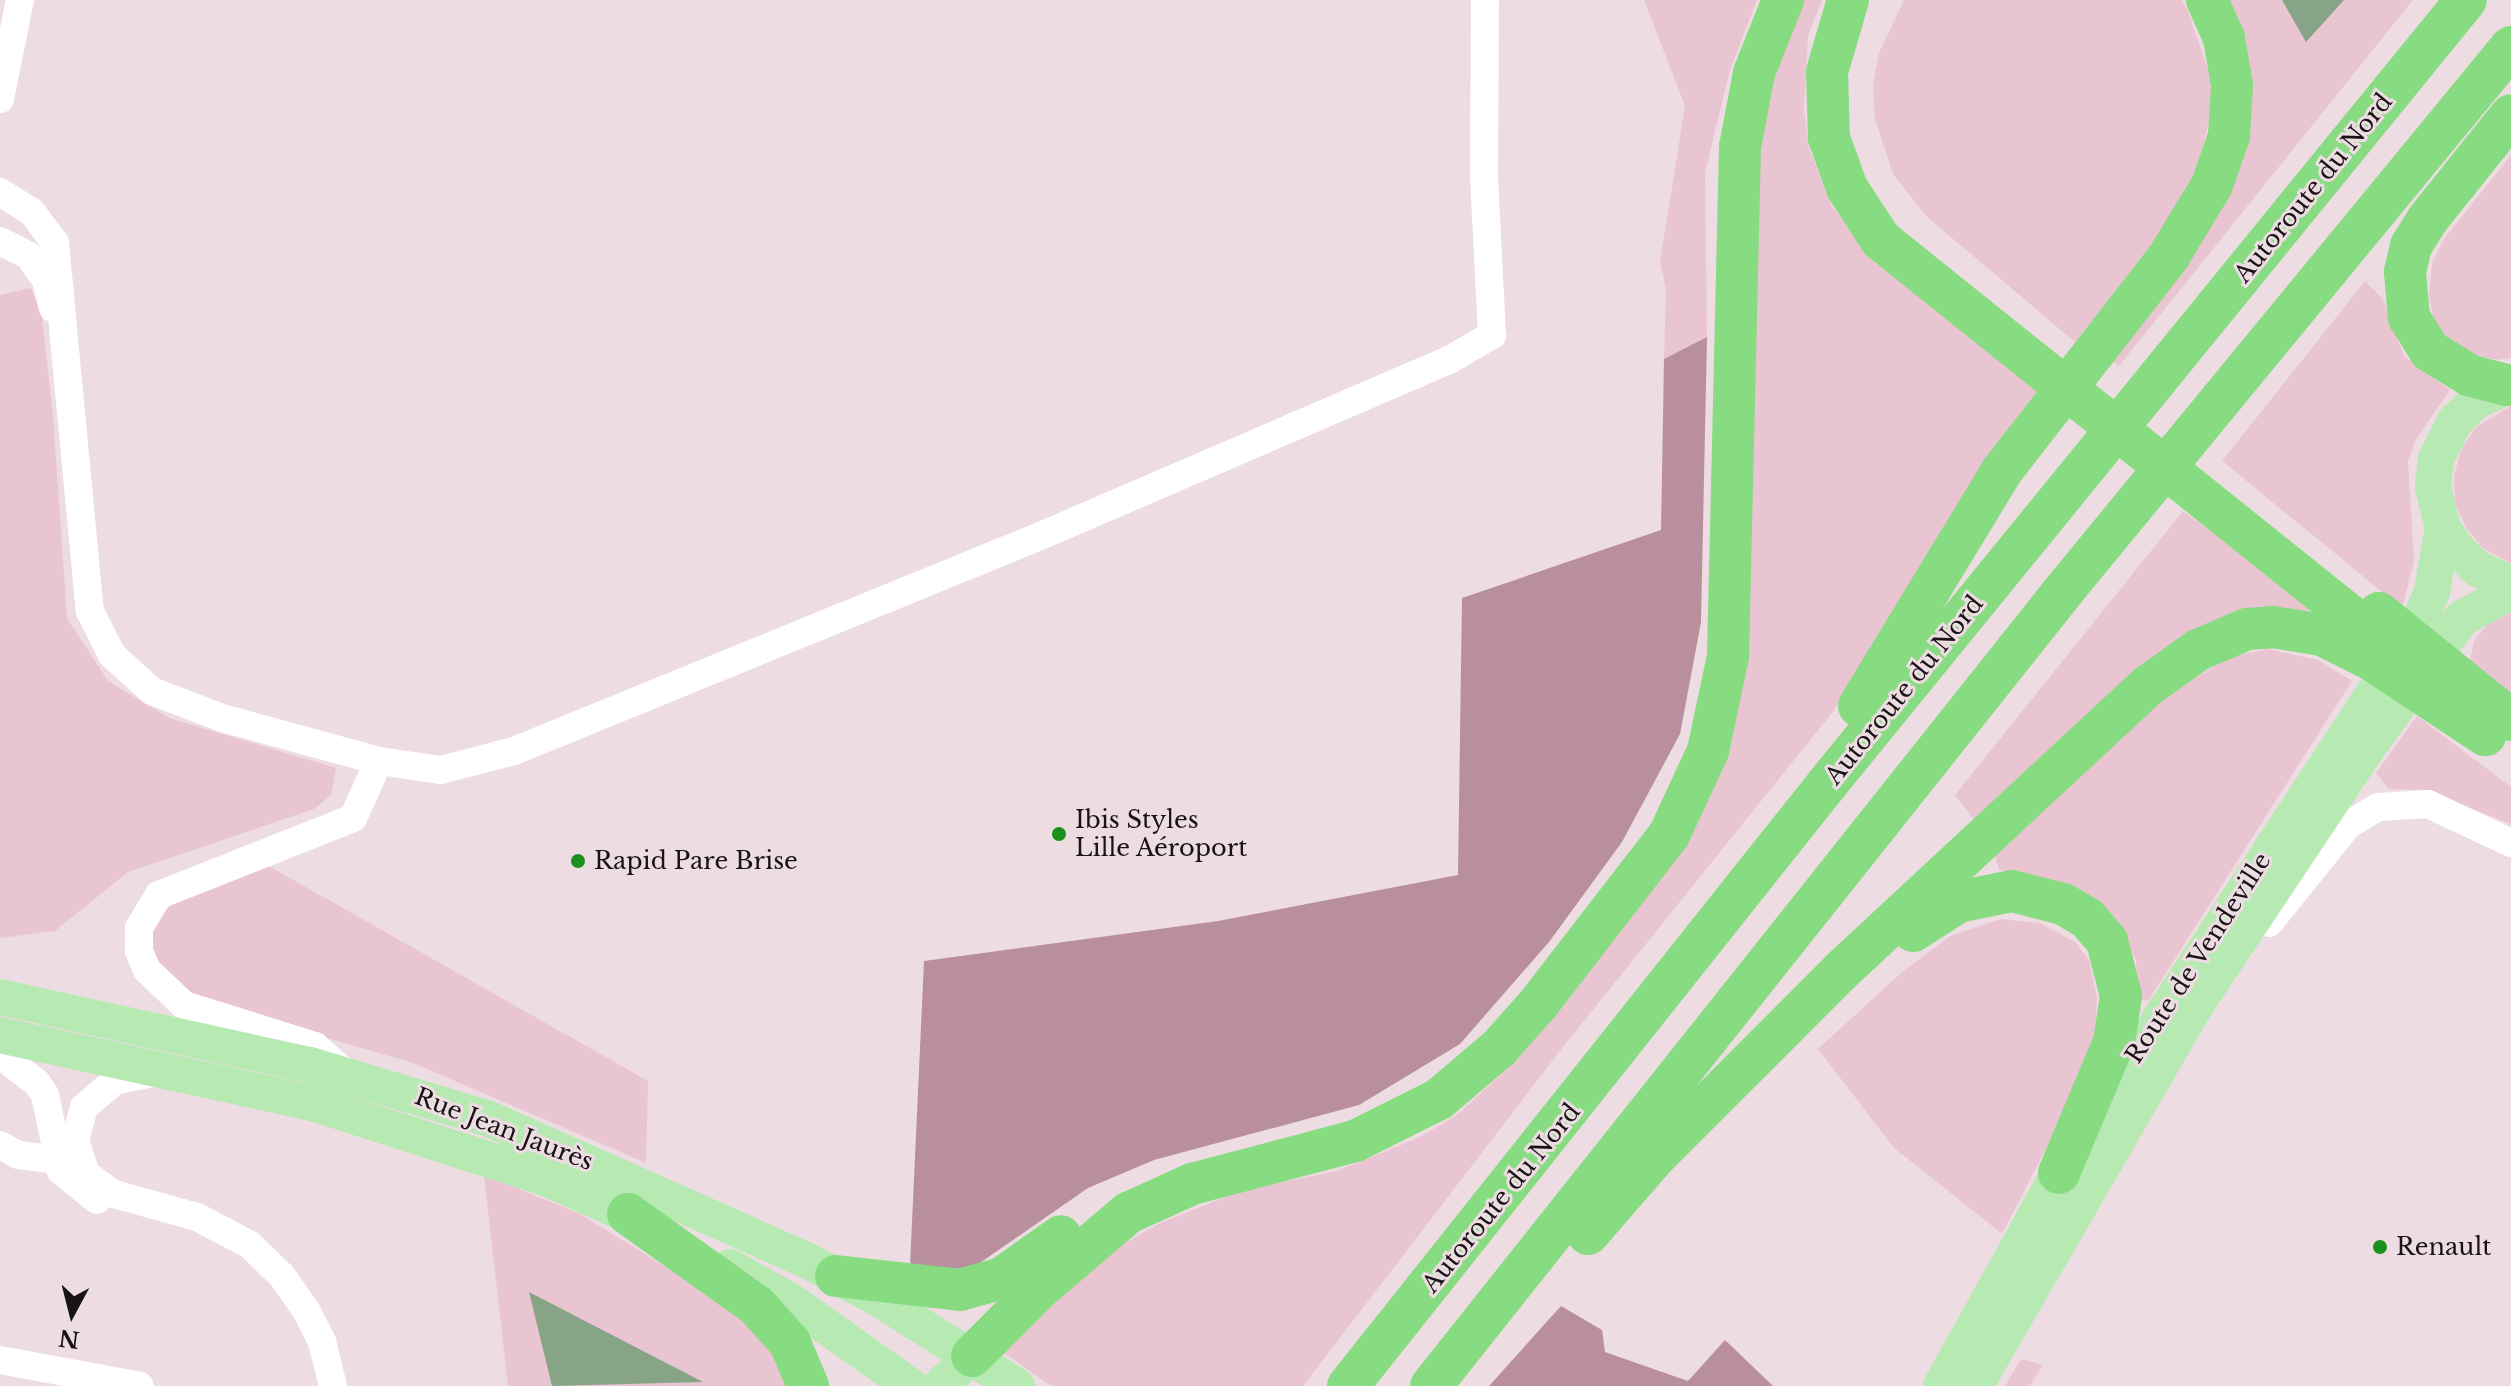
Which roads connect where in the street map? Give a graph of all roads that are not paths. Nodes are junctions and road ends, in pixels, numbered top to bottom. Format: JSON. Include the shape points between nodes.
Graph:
{"nodes":[{"id":1,"x":20,"y":0,"type":"edge"},
{"id":2,"x":1485,"y":0,"type":"edge"},
{"id":3,"x":1783,"y":0,"type":"edge"},
{"id":4,"x":1848,"y":0,"type":"edge"},
{"id":5,"x":1879,"y":0,"type":"edge"},
{"id":6,"x":2207,"y":0,"type":"edge"},
{"id":7,"x":2466,"y":0,"type":"edge"},
{"id":8,"x":2511,"y":47,"type":"edge"},
{"id":9,"x":0,"y":99,"type":"edge"},
{"id":10,"x":2511,"y":115,"type":"edge"},
{"id":11,"x":0,"y":192,"type":"edge"},
{"id":12,"x":0,"y":241,"type":"edge"},
{"id":13,"x":62,"y":341,"type":"junction"},
{"id":14,"x":2043,"y":354,"type":"junction"},
{"id":15,"x":2509,"y":385,"type":"edge"},
{"id":16,"x":2443,"y":528,"type":"junction"},
{"id":17,"x":2511,"y":583,"type":"edge"},
{"id":18,"x":2511,"y":592,"type":"edge"},
{"id":19,"x":2363,"y":628,"type":"junction"},
{"id":20,"x":2502,"y":737,"type":"edge"},
{"id":21,"x":379,"y":761,"type":"junction"},
{"id":22,"x":1827,"y":784,"type":"junction"},
{"id":23,"x":2511,"y":843,"type":"edge"},
{"id":24,"x":1825,"y":986,"type":"junction"},
{"id":25,"x":0,"y":997,"type":"edge"},
{"id":26,"x":2194,"y":1008,"type":"junction"},
{"id":27,"x":0,"y":1035,"type":"edge"},
{"id":28,"x":0,"y":1055,"type":"edge"},
{"id":29,"x":178,"y":1071,"type":"junction"},
{"id":30,"x":348,"y":1075,"type":"junction"},
{"id":31,"x":0,"y":1145,"type":"edge"},
{"id":32,"x":69,"y":1162,"type":"junction"},
{"id":33,"x":2059,"y":1173,"type":"junction"},
{"id":34,"x":628,"y":1214,"type":"junction"},
{"id":35,"x":1110,"y":1225,"type":"junction"},
{"id":36,"x":1544,"y":1250,"type":"junction"},
{"id":37,"x":836,"y":1276,"type":"junction"},
{"id":38,"x":972,"y":1356,"type":"junction"},
{"id":39,"x":0,"y":1360,"type":"edge"},
{"id":40,"x":140,"y":1386,"type":"edge"},
{"id":41,"x":333,"y":1386,"type":"edge"},
{"id":42,"x":808,"y":1386,"type":"edge"},
{"id":43,"x":910,"y":1386,"type":"edge"},
{"id":44,"x":940,"y":1386,"type":"edge"},
{"id":45,"x":1017,"y":1386,"type":"edge"},
{"id":46,"x":1348,"y":1386,"type":"edge"},
{"id":47,"x":1431,"y":1386,"type":"edge"},
{"id":48,"x":1941,"y":1386,"type":"edge"},
{"id":49,"x":1975,"y":1386,"type":"edge"}],
"edges":[{"from":1,"to":9,"type":"street"},
{"from":2,"to":21,"type":"street","via":[[1484,179],[1492,335],[1451,359],[1045,534],[514,751],[441,770]]},
{"from":3,"to":35,"type":"highway","via":[[1754,73],[1740,147],[1728,656],[1708,751],[1669,835],[1539,1003],[1500,1047],[1439,1099],[1355,1141],[1192,1184]]},
{"from":4,"to":14,"type":"highway","via":[[1829,57],[1826,102],[1829,138],[1847,188],[1894,252]]},
{"from":5,"to":14,"type":"highway","via":[[1861,38],[1853,85],[1857,141],[1870,178],[1909,231]]},
{"from":6,"to":22,"type":"highway","via":[[2224,38],[2232,85],[2229,136],[2212,185],[2169,256],[1987,494],[1892,659],[1826,749]]},
{"from":7,"to":22,"type":"highway","name":"Autoroute du Nord"},
{"from":8,"to":36,"type":"highway","via":[[2065,589]]},
{"from":10,"to":15,"type":"highway","via":[[2427,220],[2411,246],[2405,272],[2409,318],[2430,351],[2469,375]]},
{"from":11,"to":13,"type":"street","via":[[31,211],[55,243]]},
{"from":12,"to":13,"type":"street","via":[[29,256],[39,269]]},
{"from":13,"to":21,"type":"street","via":[[90,611],[112,655],[129,675],[180,703]]},
{"from":14,"to":19,"type":"highway","via":[[2259,528]]},
{"from":15,"to":16,"type":"main road","via":[[2465,410],[2441,446],[2433,488]]},
{"from":16,"to":17,"type":"main road","via":[[2468,560]]},
{"from":16,"to":33,"type":"main road","name":"Route de Vendeville","via":[[2432,591],[2417,627]]},
{"from":18,"to":26,"type":"main road","name":"Route de Vendeville","via":[[2480,605],[2447,635]]},
{"from":19,"to":20,"type":"highway"},
{"from":19,"to":24,"type":"highway","via":[[2322,635],[2273,627],[2247,629],[2198,650],[2149,685]]},
{"from":21,"to":30,"type":"street","via":[[353,818],[159,895],[139,928],[139,951],[147,970],[184,1005],[315,1046]]},
{"from":22,"to":46,"type":"highway","name":"Autoroute du Nord"},
{"from":23,"to":26,"type":"street","via":[[2428,804],[2392,804],[2365,813],[2348,825]]},
{"from":24,"to":33,"type":"highway","via":[[1857,977],[1932,917],[1988,892],[2035,895],[2087,918],[2107,941],[2121,996],[2114,1042]]},
{"from":24,"to":36,"type":"highway","via":[[1655,1157],[1584,1238]]},
{"from":25,"to":30,"type":"main road","name":"Rue Jean Jaurès"},
{"from":26,"to":49,"type":"main road","name":"Route de Vendeville"},
{"from":27,"to":29,"type":"main road","name":"Rue Jean Jaurès"},
{"from":28,"to":32,"type":"street","via":[[23,1068],[45,1095]]},
{"from":29,"to":32,"type":"street","via":[[116,1080],[89,1100]]},
{"from":29,"to":34,"type":"main road","name":"Rue Jean Jaurès","via":[[387,1125],[548,1179]]},
{"from":30,"to":37,"type":"main road","name":"Rue Jean Jaurès","via":[[500,1123]]},
{"from":31,"to":32,"type":"street","via":[[19,1155]]},
{"from":32,"to":41,"type":"street","via":[[98,1184],[146,1205],[216,1225],[267,1260],[306,1310],[322,1342]]},
{"from":33,"to":48,"type":"main road","name":"Route de Vendeville"},
{"from":34,"to":42,"type":"highway","via":[[775,1323],[802,1365]]},
{"from":34,"to":43,"type":"main road","name":"Rue Jean Jaurès","via":[[792,1302]]},
{"from":35,"to":37,"type":"highway","via":[[1079,1222],[1022,1267],[982,1286],[936,1291],[885,1278]]},
{"from":35,"to":38,"type":"highway"},
{"from":36,"to":47,"type":"highway"},
{"from":37,"to":38,"type":"main road","name":"Rue Jean Jaurès"},
{"from":38,"to":44,"type":"main road"},
{"from":38,"to":45,"type":"main road","name":"Rue Jean Jaurès"},
{"from":39,"to":40,"type":"street"}]}
